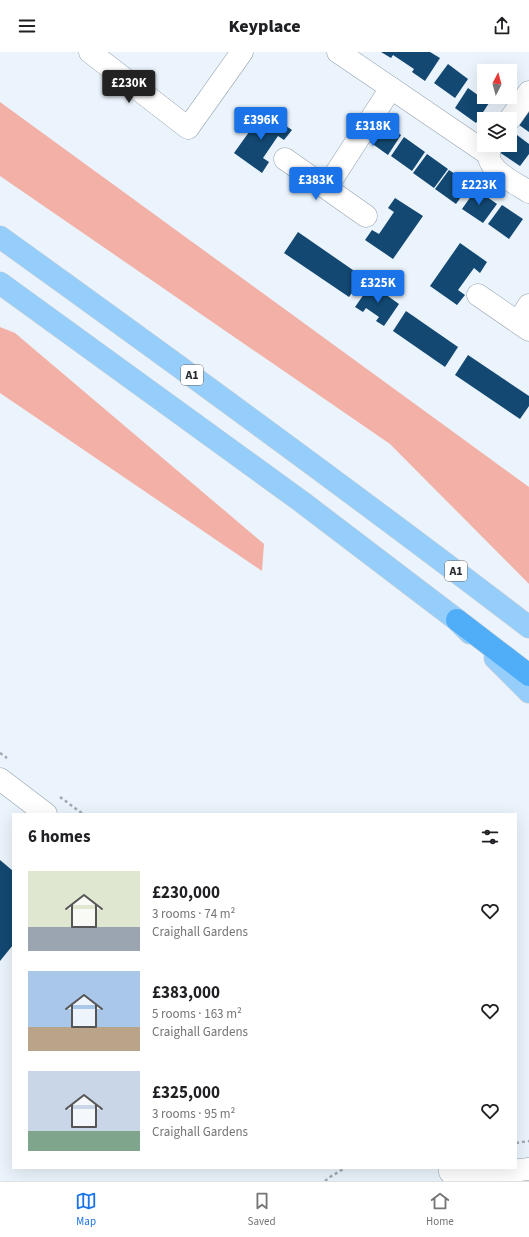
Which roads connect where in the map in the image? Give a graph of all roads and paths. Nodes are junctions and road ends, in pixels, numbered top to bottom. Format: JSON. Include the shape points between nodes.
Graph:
{"nodes":[{"id":1,"x":90,"y":52,"type":"edge"},
{"id":2,"x":242,"y":52,"type":"edge"},
{"id":3,"x":338,"y":52,"type":"edge"},
{"id":4,"x":391,"y":88,"type":"junction"},
{"id":5,"x":529,"y":92,"type":"edge"},
{"id":6,"x":515,"y":112,"type":"edge"},
{"id":7,"x":477,"y":141,"type":"edge"},
{"id":8,"x":490,"y":152,"type":"edge"},
{"id":9,"x":284,"y":159,"type":"dead end"},
{"id":10,"x":327,"y":187,"type":"junction"},
{"id":11,"x":529,"y":192,"type":"edge"},
{"id":12,"x":366,"y":216,"type":"dead end"},
{"id":13,"x":0,"y":237,"type":"edge"},
{"id":14,"x":0,"y":283,"type":"edge"},
{"id":15,"x":478,"y":295,"type":"dead end"},
{"id":16,"x":525,"y":319,"type":"edge"},
{"id":17,"x":457,"y":620,"type":"junction"},
{"id":18,"x":529,"y":627,"type":"edge"},
{"id":19,"x":529,"y":675,"type":"edge"},
{"id":20,"x":529,"y":692,"type":"edge"},
{"id":21,"x":0,"y":779,"type":"edge"},
{"id":22,"x":45,"y":813,"type":"edge"},
{"id":23,"x":529,"y":1141,"type":"edge"},
{"id":24,"x":517,"y":1143,"type":"edge"},
{"id":25,"x":343,"y":1169,"type":"edge"},
{"id":26,"x":450,"y":1169,"type":"edge"},
{"id":27,"x":529,"y":1169,"type":"edge"},
{"id":28,"x":325,"y":1181,"type":"edge"}],
"edges":[{"from":1,"to":2,"type":"street","via":[[188,128]]},
{"from":3,"to":4,"type":"street"},
{"from":4,"to":7,"type":"street"},
{"from":4,"to":10,"type":"street"},
{"from":5,"to":6,"type":"street"},
{"from":8,"to":11,"type":"street","via":[[489,160],[493,168]]},
{"from":9,"to":10,"type":"street"},
{"from":10,"to":12,"type":"street"},
{"from":13,"to":18,"type":"main road","number":"A1","via":[[190,373]]},
{"from":14,"to":17,"type":"main road","via":[[302,502]]},
{"from":15,"to":16,"type":"street"},
{"from":17,"to":19,"type":"highway"},
{"from":17,"to":20,"type":"main road"},
{"from":21,"to":22,"type":"street"},
{"from":23,"to":24,"type":"path"},
{"from":25,"to":28,"type":"path"},
{"from":26,"to":27,"type":"street","via":[[450,1172],[502,1172]]}]}
